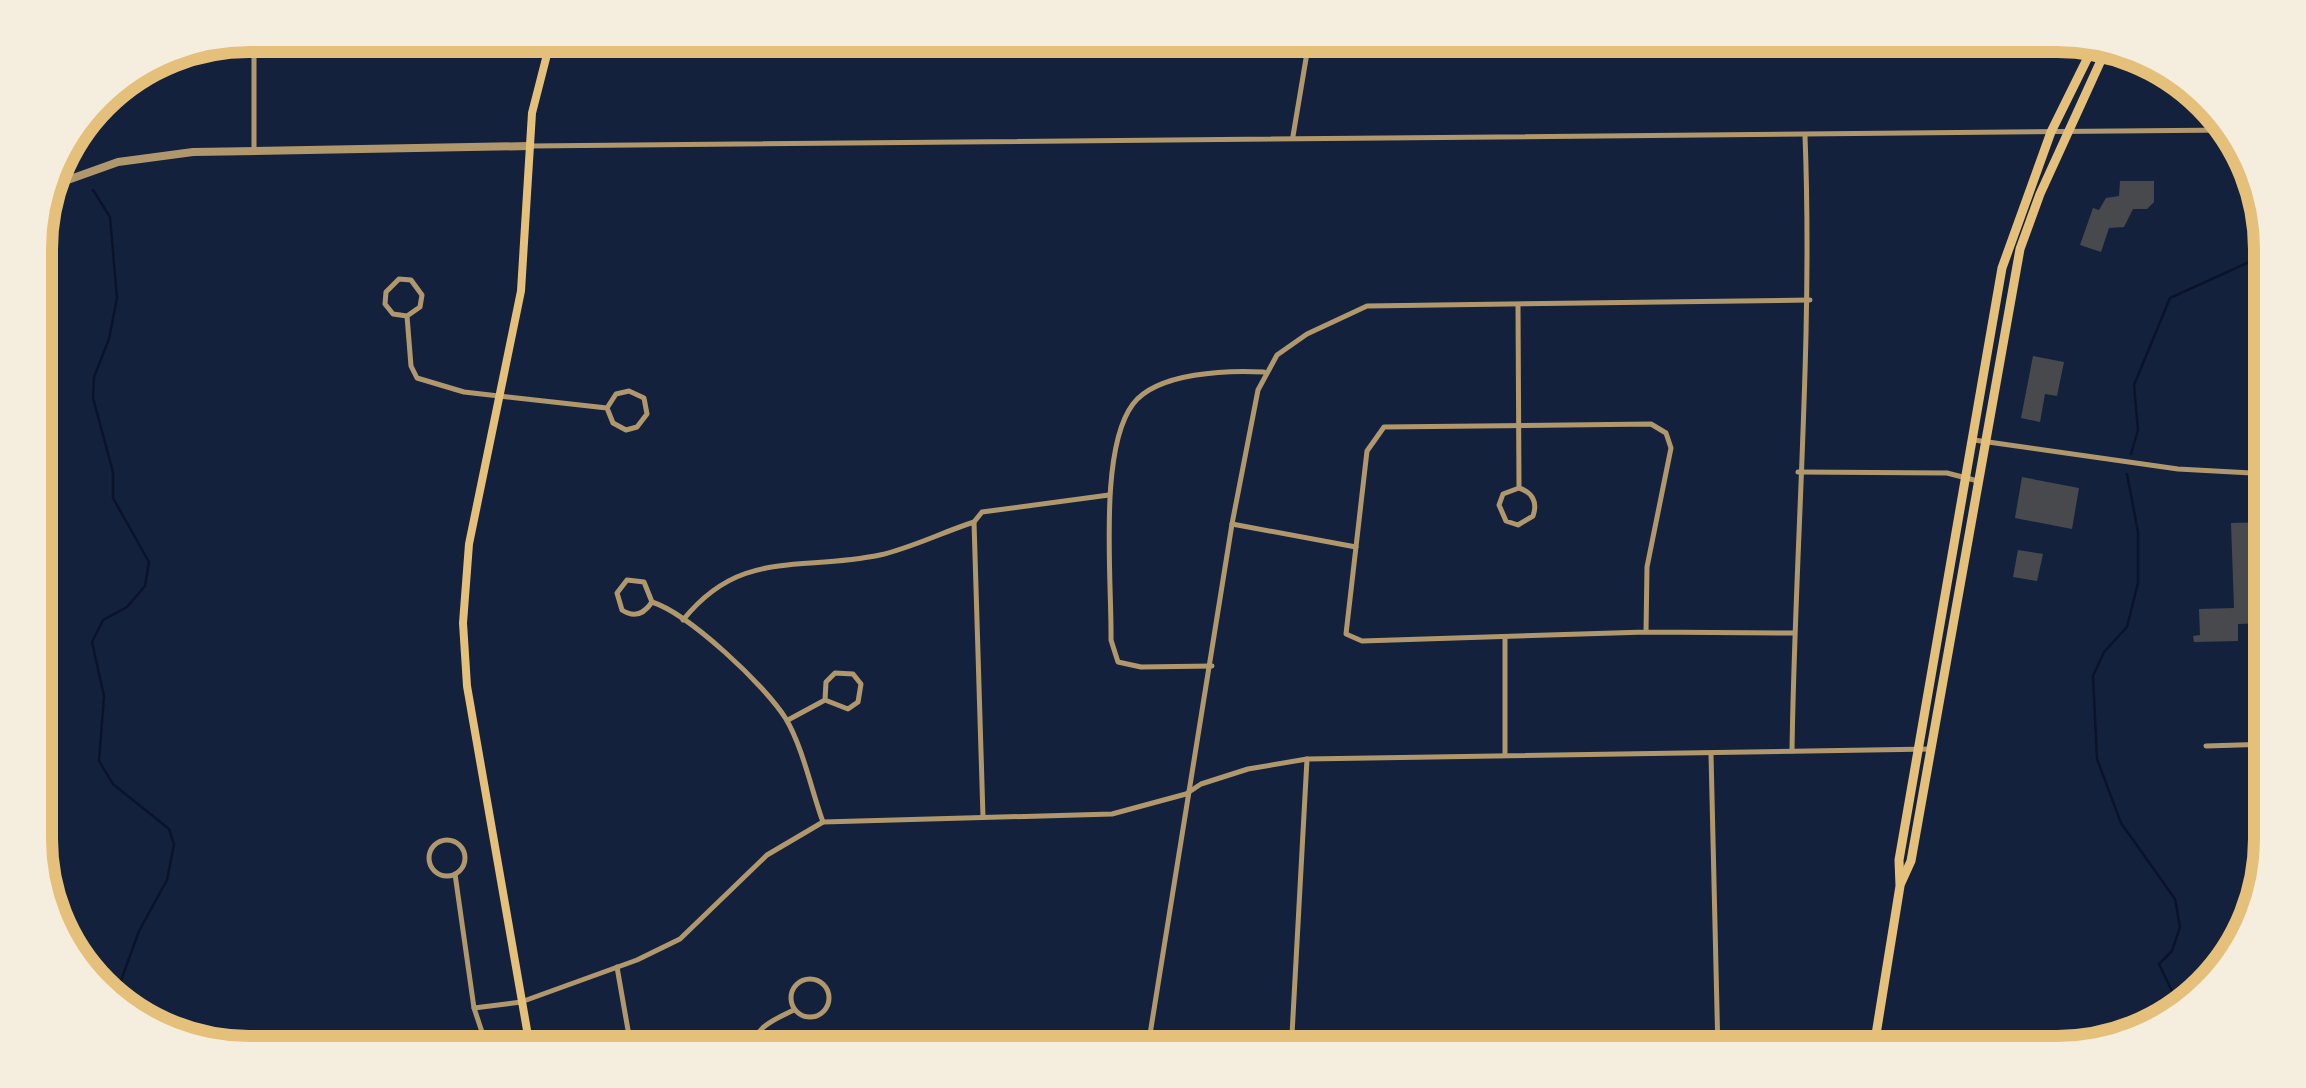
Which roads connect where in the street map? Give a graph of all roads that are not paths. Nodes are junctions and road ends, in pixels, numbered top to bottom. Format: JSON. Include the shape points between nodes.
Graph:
{"nodes":[{"id":1,"x":1307,"y":52,"type":"edge"},
{"id":2,"x":254,"y":53,"type":"edge"},
{"id":3,"x":547,"y":53,"type":"edge"},
{"id":4,"x":2090,"y":55,"type":"edge"},
{"id":5,"x":2102,"y":58,"type":"edge"},
{"id":6,"x":2214,"y":130,"type":"edge"},
{"id":7,"x":2052,"y":132,"type":"junction"},
{"id":8,"x":2067,"y":132,"type":"junction"},
{"id":9,"x":1293,"y":136,"type":"junction"},
{"id":10,"x":1805,"y":136,"type":"junction"},
{"id":11,"x":530,"y":146,"type":"junction"},
{"id":12,"x":254,"y":151,"type":"junction"},
{"id":13,"x":65,"y":181,"type":"edge"},
{"id":14,"x":1810,"y":300,"type":"junction"},
{"id":15,"x":1518,"y":306,"type":"junction"},
{"id":16,"x":407,"y":316,"type":"junction"},
{"id":17,"x":1264,"y":372,"type":"junction"},
{"id":18,"x":500,"y":395,"type":"junction"},
{"id":19,"x":607,"y":408,"type":"junction"},
{"id":20,"x":1518,"y":422,"type":"junction"},
{"id":21,"x":1971,"y":439,"type":"junction"},
{"id":22,"x":1984,"y":441,"type":"junction"},
{"id":23,"x":1798,"y":472,"type":"junction"},
{"id":24,"x":2254,"y":473,"type":"edge"},
{"id":25,"x":1964,"y":476,"type":"junction"},
{"id":26,"x":1978,"y":481,"type":"junction"},
{"id":27,"x":1519,"y":488,"type":"junction"},
{"id":28,"x":1110,"y":495,"type":"junction"},
{"id":29,"x":974,"y":522,"type":"junction"},
{"id":30,"x":1232,"y":524,"type":"junction"},
{"id":31,"x":1356,"y":547,"type":"junction"},
{"id":32,"x":652,"y":602,"type":"junction"},
{"id":33,"x":683,"y":620,"type":"junction"},
{"id":34,"x":1646,"y":632,"type":"junction"},
{"id":35,"x":1794,"y":633,"type":"junction"},
{"id":36,"x":1505,"y":638,"type":"junction"},
{"id":37,"x":1212,"y":666,"type":"junction"},
{"id":38,"x":826,"y":700,"type":"junction"},
{"id":39,"x":786,"y":720,"type":"junction"},
{"id":40,"x":2254,"y":745,"type":"edge"},
{"id":41,"x":2206,"y":746,"type":"dead end"},
{"id":42,"x":1931,"y":749,"type":"junction"},
{"id":43,"x":1918,"y":750,"type":"junction"},
{"id":44,"x":1792,"y":751,"type":"junction"},
{"id":45,"x":1711,"y":754,"type":"junction"},
{"id":46,"x":1505,"y":757,"type":"junction"},
{"id":47,"x":1307,"y":759,"type":"junction"},
{"id":48,"x":1186,"y":794,"type":"junction"},
{"id":49,"x":983,"y":817,"type":"junction"},
{"id":50,"x":823,"y":822,"type":"junction"},
{"id":51,"x":455,"y":874,"type":"junction"},
{"id":52,"x":1900,"y":886,"type":"junction"},
{"id":53,"x":617,"y":967,"type":"junction"},
{"id":54,"x":521,"y":1002,"type":"junction"},
{"id":55,"x":474,"y":1008,"type":"junction"},
{"id":56,"x":794,"y":1010,"type":"junction"},
{"id":57,"x":1292,"y":1035,"type":"edge"},
{"id":58,"x":1718,"y":1035,"type":"edge"},
{"id":59,"x":1876,"y":1035,"type":"edge"},
{"id":60,"x":484,"y":1036,"type":"edge"},
{"id":61,"x":528,"y":1036,"type":"edge"},
{"id":62,"x":629,"y":1036,"type":"edge"},
{"id":63,"x":755,"y":1036,"type":"edge"},
{"id":64,"x":1150,"y":1036,"type":"edge"}],
"edges":[{"from":1,"to":9,"type":"street"},
{"from":2,"to":12,"type":"street"},
{"from":3,"to":11,"type":"main road"},
{"from":4,"to":7,"type":"main road"},
{"from":5,"to":8,"type":"main road"},
{"from":6,"to":8,"type":"street"},
{"from":7,"to":8,"type":"street"},
{"from":7,"to":10,"type":"street"},
{"from":7,"to":21,"type":"main road","via":[[2002,268]]},
{"from":8,"to":22,"type":"main road","via":[[2020,249]]},
{"from":9,"to":10,"type":"street"},
{"from":9,"to":11,"type":"street"},
{"from":10,"to":14,"type":"street"},
{"from":11,"to":12,"type":"street"},
{"from":11,"to":18,"type":"main road","via":[[521,291]]},
{"from":12,"to":13,"type":"street","via":[[156,155]]},
{"from":14,"to":15,"type":"street"},
{"from":14,"to":23,"type":"street"},
{"from":15,"to":17,"type":"street","via":[[1368,306],[1306,334]]},
{"from":15,"to":20,"type":"street"},
{"from":16,"to":16,"type":"street","via":[[422,295],[416,284],[399,279],[386,292],[386,304],[393,314]]},
{"from":16,"to":18,"type":"street","via":[[418,378]]},
{"from":17,"to":28,"type":"street","via":[[1178,378],[1134,402],[1114,452]]},
{"from":17,"to":30,"type":"street"},
{"from":18,"to":19,"type":"street"},
{"from":18,"to":54,"type":"main road","via":[[469,544],[464,652]]},
{"from":19,"to":19,"type":"street","via":[[616,394],[629,391],[644,398],[647,414],[626,430],[613,423]]},
{"from":20,"to":27,"type":"street"},
{"from":20,"to":31,"type":"street","via":[[1384,428],[1367,451]]},
{"from":20,"to":34,"type":"street","via":[[1650,424],[1666,433],[1671,448],[1647,567]]},
{"from":21,"to":22,"type":"street"},
{"from":21,"to":25,"type":"main road"},
{"from":22,"to":24,"type":"street","via":[[2178,470]]},
{"from":22,"to":26,"type":"main road"},
{"from":23,"to":25,"type":"street"},
{"from":23,"to":35,"type":"street"},
{"from":25,"to":26,"type":"street"},
{"from":25,"to":43,"type":"main road"},
{"from":26,"to":42,"type":"main road"},
{"from":27,"to":27,"type":"street","via":[[1530,493],[1536,510],[1518,525],[1506,521],[1499,505],[1504,494]]},
{"from":28,"to":29,"type":"street","via":[[982,512]]},
{"from":28,"to":37,"type":"street","via":[[1118,662]]},
{"from":29,"to":33,"type":"street","via":[[884,554],[728,578]]},
{"from":29,"to":49,"type":"street"},
{"from":30,"to":31,"type":"street"},
{"from":30,"to":37,"type":"street"},
{"from":31,"to":36,"type":"street","via":[[1346,634],[1362,641]]},
{"from":32,"to":32,"type":"street","via":[[639,580],[627,580],[617,594],[622,610],[632,614]]},
{"from":32,"to":33,"type":"street"},
{"from":33,"to":39,"type":"street","via":[[757,684]]},
{"from":34,"to":35,"type":"street"},
{"from":34,"to":36,"type":"street"},
{"from":35,"to":44,"type":"street"},
{"from":36,"to":46,"type":"street"},
{"from":37,"to":48,"type":"street"},
{"from":38,"to":38,"type":"street","via":[[842,709],[854,706],[862,690],[858,678],[835,673],[826,682]]},
{"from":38,"to":39,"type":"street"},
{"from":39,"to":50,"type":"street"},
{"from":40,"to":41,"type":"street"},
{"from":42,"to":43,"type":"street"},
{"from":42,"to":52,"type":"main road","via":[[1912,861]]},
{"from":43,"to":44,"type":"street"},
{"from":43,"to":52,"type":"main road"},
{"from":44,"to":45,"type":"street"},
{"from":45,"to":46,"type":"street"},
{"from":45,"to":58,"type":"street"},
{"from":46,"to":47,"type":"street"},
{"from":47,"to":48,"type":"street","via":[[1248,769]]},
{"from":47,"to":57,"type":"street"},
{"from":48,"to":49,"type":"street","via":[[1112,814]]},
{"from":48,"to":64,"type":"street"},
{"from":49,"to":50,"type":"street"},
{"from":50,"to":53,"type":"street","via":[[767,855],[680,939]]},
{"from":51,"to":51,"type":"street","via":[[438,874],[430,865],[431,848],[440,840],[462,848],[465,860]]},
{"from":51,"to":55,"type":"street"},
{"from":52,"to":59,"type":"main road"},
{"from":53,"to":54,"type":"street"},
{"from":53,"to":62,"type":"street"},
{"from":54,"to":55,"type":"street"},
{"from":54,"to":61,"type":"main road"},
{"from":55,"to":60,"type":"street"},
{"from":56,"to":56,"type":"street","via":[[792,992],[799,982],[810,978],[826,987],[829,999],[818,1015]]},
{"from":56,"to":63,"type":"street"}]}
